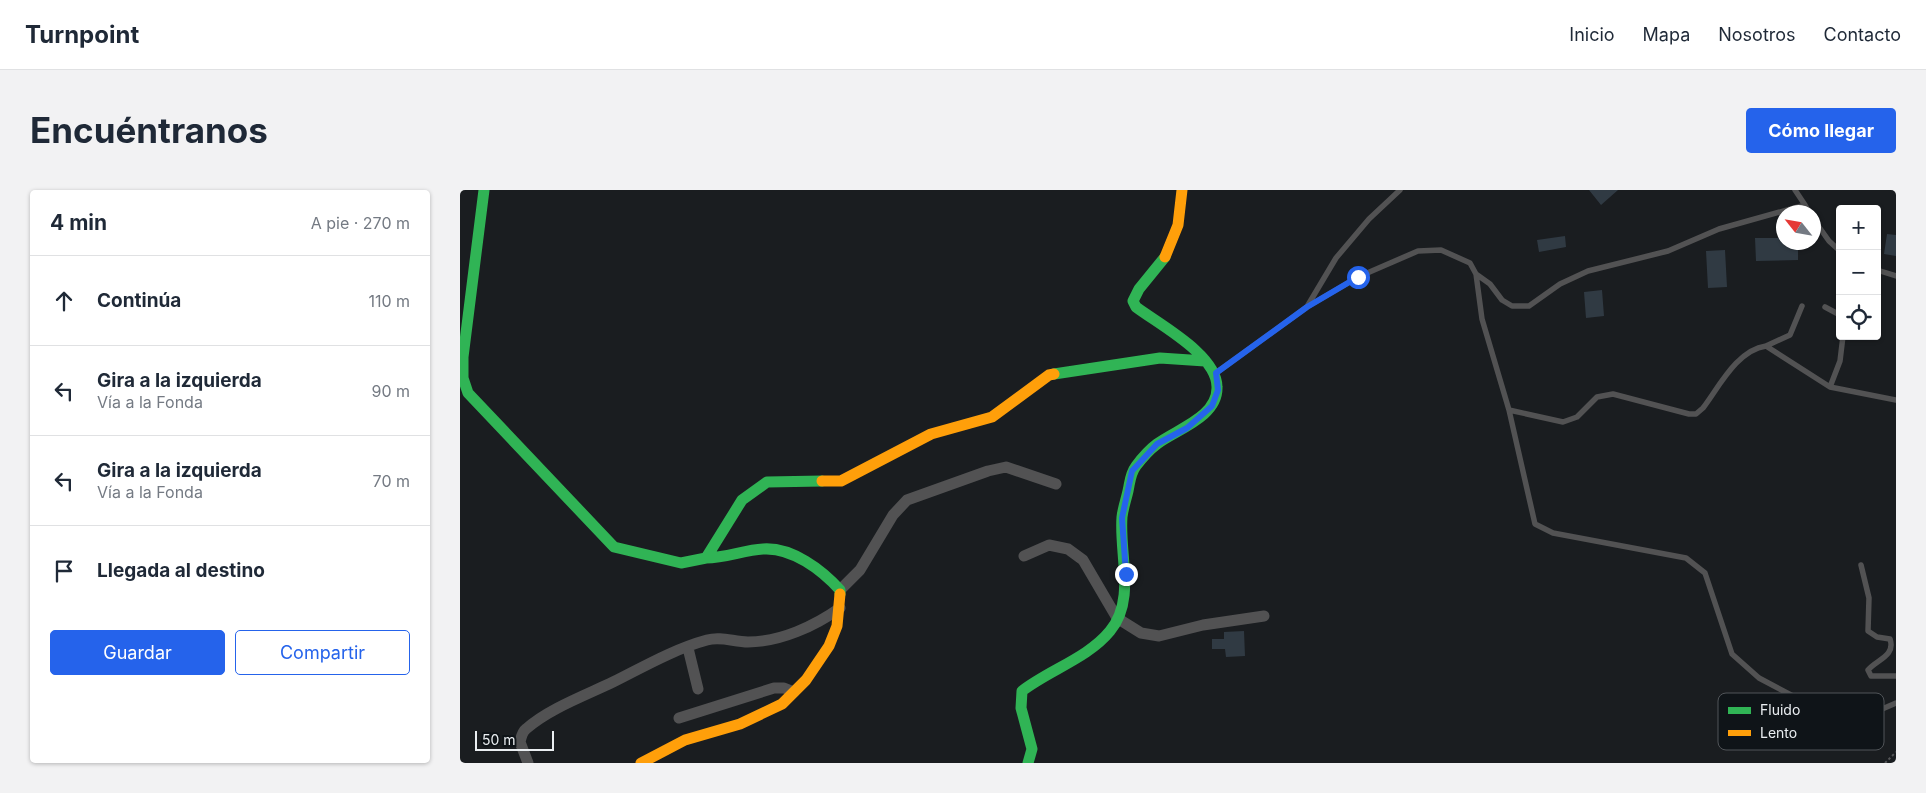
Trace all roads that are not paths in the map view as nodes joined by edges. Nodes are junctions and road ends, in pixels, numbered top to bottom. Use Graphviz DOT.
graph roads {
  1 [pos="484,190"];
  2 [pos="1182,190"];
  3 [pos="1400,190"];
  4 [pos="1795,190"];
  5 [pos="1804,205"];
  6 [pos="1776,214"];
  7 [pos="1821,230"];
  8 [pos="1839,250"];
  9 [pos="1881,271"];
  10 [pos="1476,274"];
  11 [pos="1896,276"];
  12 [pos="1802,306"];
  13 [pos="1307,307"];
  14 [pos="1825,307"];
  15 [pos="1836,313"];
  16 [pos="1843,340"];
  17 [pos="1766,346"];
  18 [pos="1205,361"];
  19 [pos="1216,373"];
  20 [pos="1830,387"];
  21 [pos="464,394"];
  22 [pos="1896,400"];
  23 [pos="1509,410"];
  24 [pos="1056,484"];
  25 [pos="1024,556"];
  26 [pos="706,558"];
  27 [pos="1861,565"];
  28 [pos="840,590"];
  29 [pos="840,608"];
  30 [pos="1264,616"];
  31 [pos="1117,618"];
  32 [pos="688,648"];
  33 [pos="1896,676"];
  34 [pos="698,689"];
  35 [pos="794,692"];
  36 [pos="1787,693"];
  37 [pos="1896,703"];
  38 [pos="1884,708"];
  39 [pos="679,718"];
  40 [pos="528,763"];
  41 [pos="642,763"];
  42 [pos="1028,763"];
  1 -- 21 [label="street"];
  2 -- 18 [label="street"];
  3 -- 13 [label="lane"];
  4 -- 5 [label="lane"];
  6 -- 10 [label="lane"];
  7 -- 8 [label="lane"];
  9 -- 11 [label="lane"];
  10 -- 13 [label="lane"];
  10 -- 23 [label="lane"];
  12 -- 17 [label="lane"];
  13 -- 19 [label="lane"];
  14 -- 15 [label="lane"];
  16 -- 20 [label="lane"];
  17 -- 20 [label="lane"];
  17 -- 23 [label="lane"];
  18 -- 19 [label="street"];
  18 -- 26 [label="street"];
  19 -- 31 [label="street"];
  20 -- 22 [label="lane"];
  21 -- 26 [label="street"];
  23 -- 36 [label="lane"];
  24 -- 28 [label="street"];
  25 -- 31 [label="street"];
  26 -- 28 [label="street"];
  27 -- 33 [label="lane"];
  28 -- 29 [label="street"];
  29 -- 32 [label="street"];
  29 -- 35 [label="street"];
  30 -- 31 [label="street"];
  31 -- 42 [label="street"];
  32 -- 34 [label="street"];
  32 -- 40 [label="street"];
  35 -- 39 [label="street"];
  35 -- 41 [label="street"];
  37 -- 38 [label="lane"];
}
